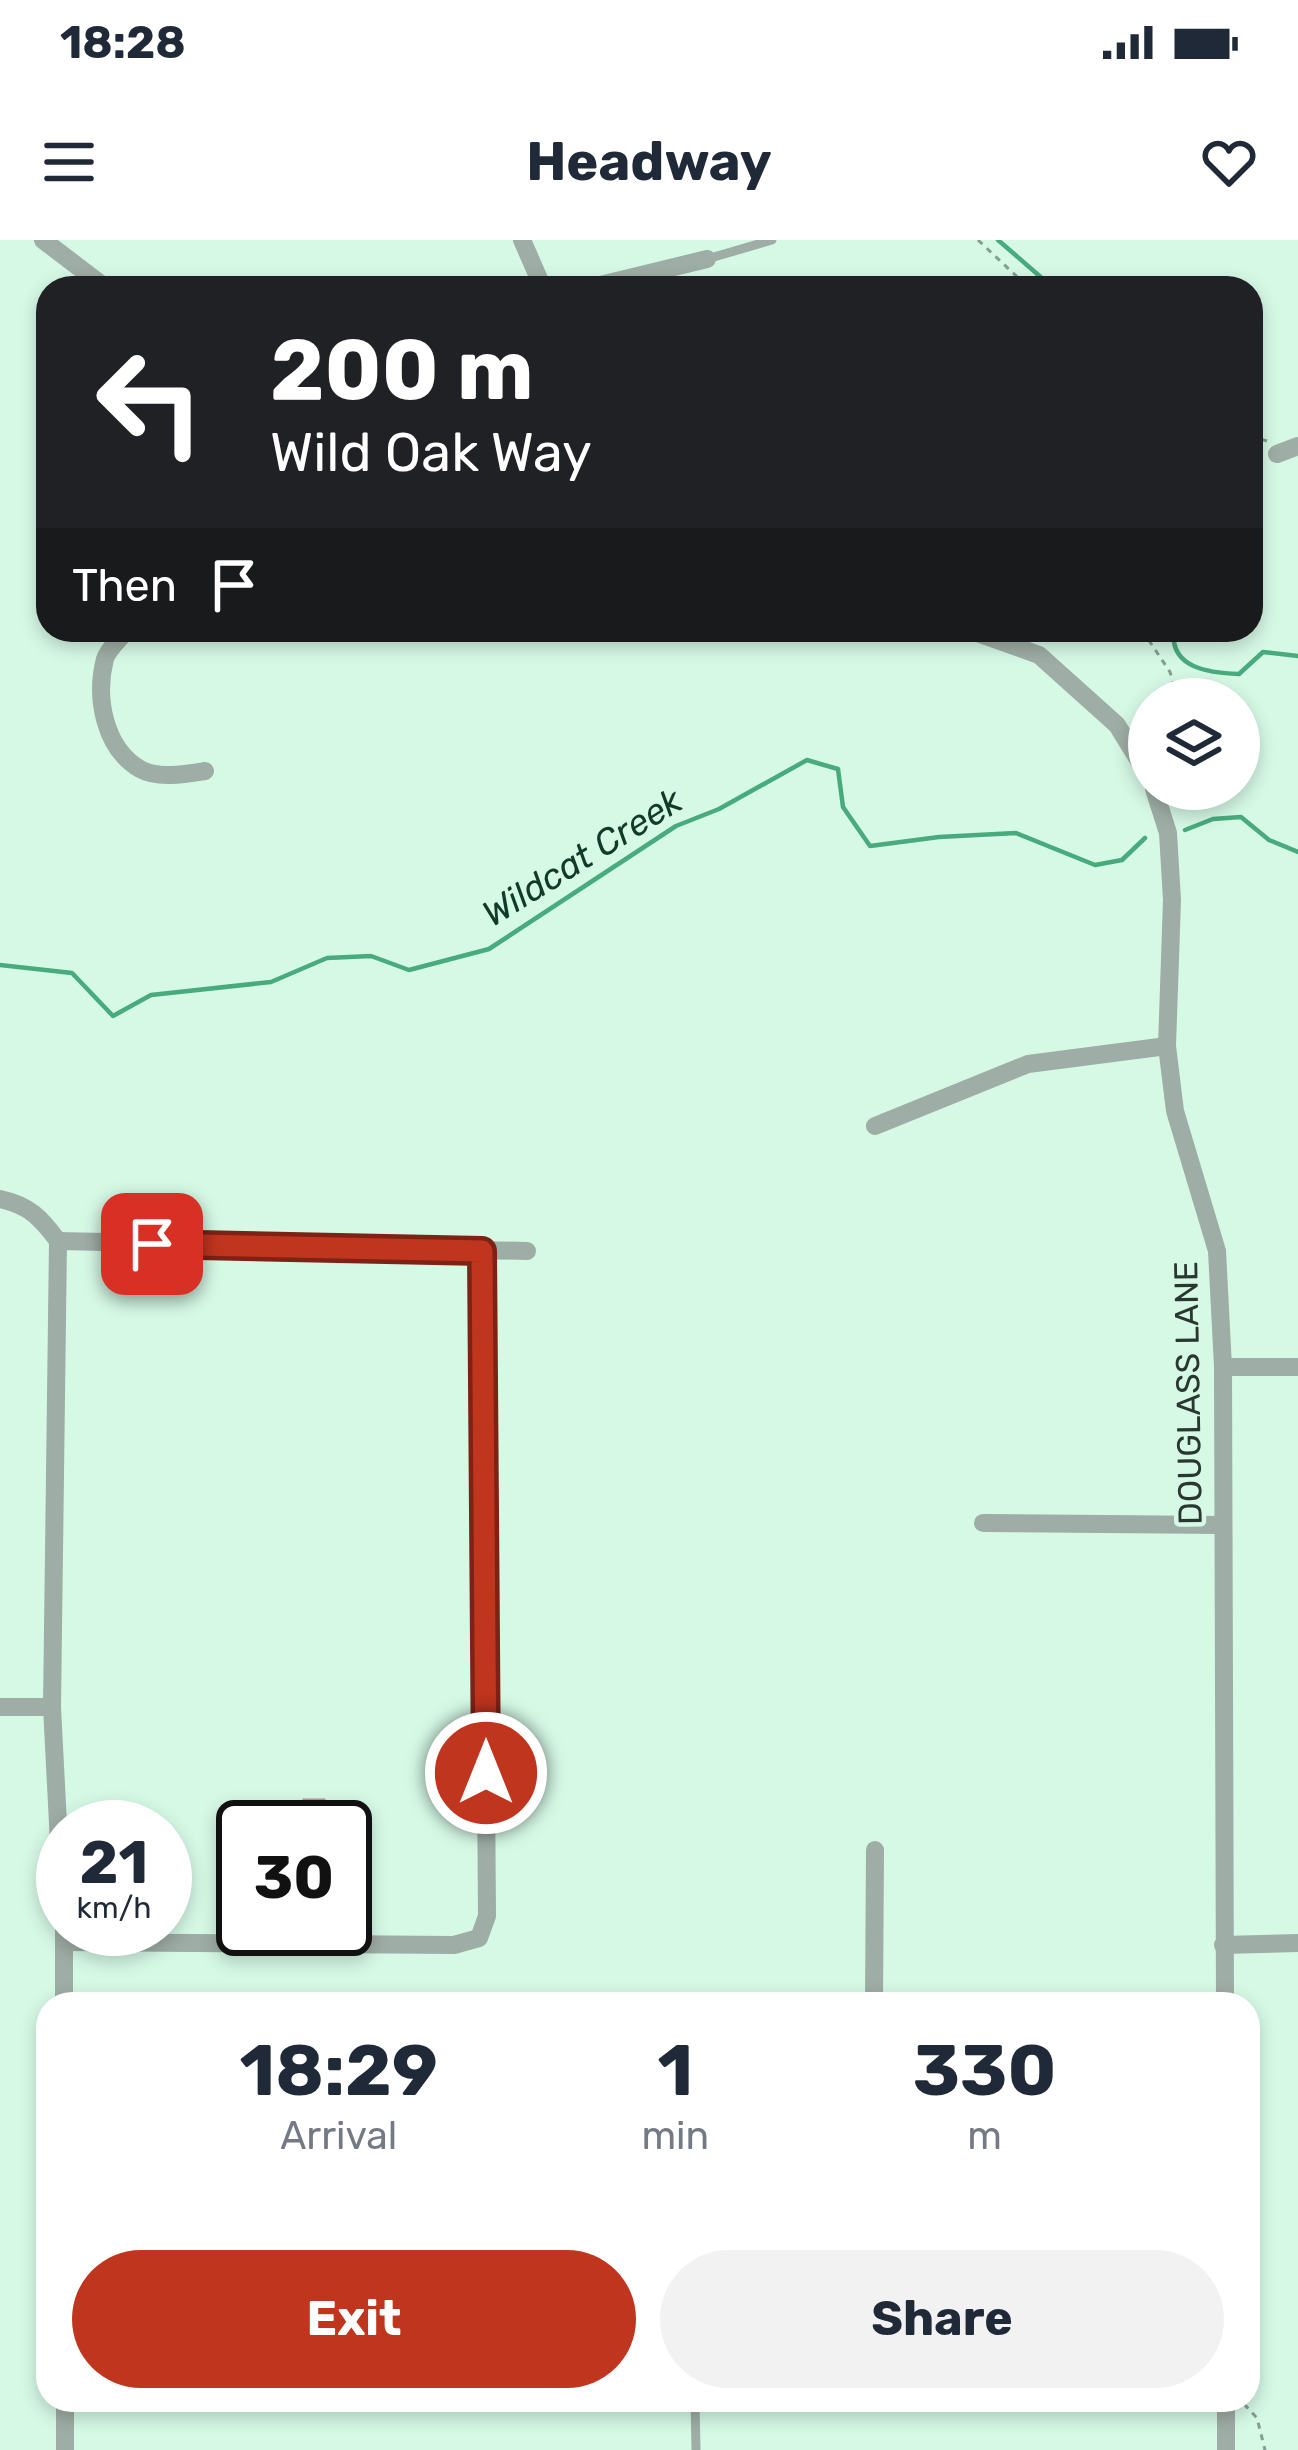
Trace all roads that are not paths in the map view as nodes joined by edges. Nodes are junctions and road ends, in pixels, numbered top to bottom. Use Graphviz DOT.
graph roads {
  1 [pos="43,240"];
  2 [pos="522,240"];
  3 [pos="772,240"];
  4 [pos="707,260"];
  5 [pos="90,276"];
  6 [pos="538,276"];
  7 [pos="639,276"];
  8 [pos="1298,446"];
  9 [pos="1276,454"];
  10 [pos="117,642"];
  11 [pos="1003,642"];
  12 [pos="1128,743"];
  13 [pos="205,771"];
  14 [pos="1161,810"];
  15 [pos="1168,1046"];
  16 [pos="875,1126"];
  17 [pos="0,1199"];
  18 [pos="58,1241"];
  19 [pos="482,1251"];
  20 [pos="527,1251"];
  21 [pos="1298,1366"];
  22 [pos="1223,1367"];
  23 [pos="983,1523"];
  24 [pos="1222,1526"];
  25 [pos="0,1707"];
  26 [pos="52,1707"];
  27 [pos="57,1800"];
  28 [pos="875,1850"];
  29 [pos="192,1935"];
  30 [pos="1298,1942"];
  31 [pos="1223,1945"];
  32 [pos="64,1956"];
  33 [pos="64,1992"];
  34 [pos="874,1992"];
  35 [pos="1225,1992"];
  36 [pos="64,2412"];
  37 [pos="695,2412"];
  38 [pos="1226,2412"];
  39 [pos="64,2450"];
  40 [pos="695,2450"];
  41 [pos="1226,2450"];
  1 -- 5 [label="street"];
  2 -- 6 [label="street"];
  3 -- 4 [label="lane"];
  4 -- 7 [label="street"];
  8 -- 9 [label="street"];
  10 -- 13 [label="street"];
  11 -- 12 [label="street"];
  14 -- 15 [label="street, DOUGLASS LANE"];
  15 -- 16 [label="street"];
  15 -- 22 [label="street, DOUGLASS LANE"];
  17 -- 18 [label="street"];
  18 -- 19 [label="street"];
  18 -- 26 [label="street"];
  19 -- 20 [label="street"];
  19 -- 29 [label="street"];
  21 -- 22 [label="street"];
  22 -- 24 [label="street, DOUGLASS LANE"];
  23 -- 24 [label="street"];
  24 -- 31 [label="street, DOUGLASS LANE"];
  25 -- 26 [label="street"];
  26 -- 27 [label="street"];
  28 -- 34 [label="street"];
  30 -- 31 [label="street"];
  31 -- 35 [label="street, DOUGLASS LANE"];
  32 -- 33 [label="street"];
  36 -- 39 [label="street"];
  37 -- 40 [label="lane"];
  38 -- 41 [label="street"];
}
